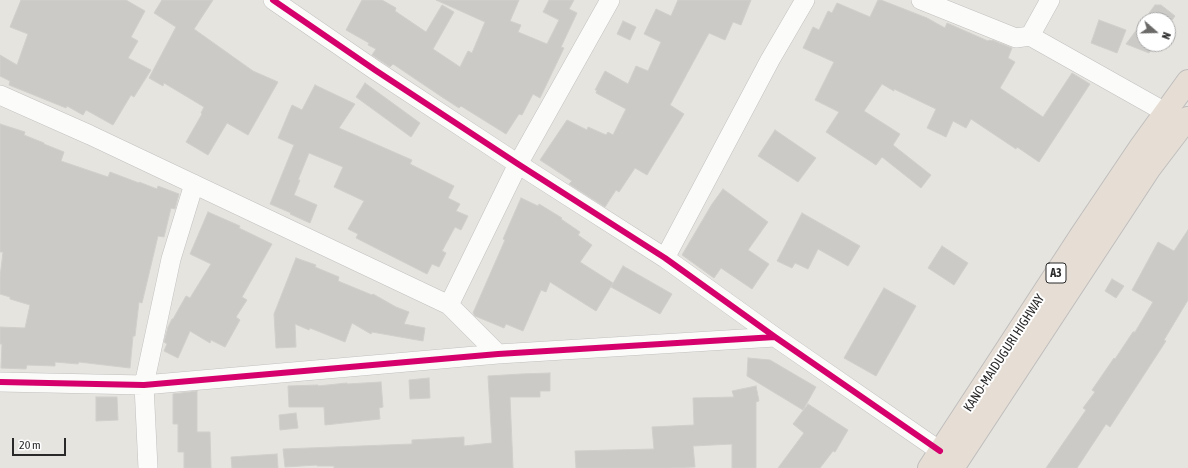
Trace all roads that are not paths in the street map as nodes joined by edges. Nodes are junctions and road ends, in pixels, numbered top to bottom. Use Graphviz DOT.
graph roads {
  1 [pos="610,0"];
  2 [pos="805,0"];
  3 [pos="920,0"];
  4 [pos="1050,0"];
  5 [pos="280,2"];
  6 [pos="1030,36"];
  7 [pos="1188,81"];
  8 [pos="0,95"];
  9 [pos="1165,112"];
  10 [pos="1188,118"];
  11 [pos="518,164"];
  12 [pos="194,184"];
  13 [pos="665,258"];
  14 [pos="449,305"];
  15 [pos="775,337"];
  16 [pos="498,354"];
  17 [pos="0,382"];
  18 [pos="144,385"];
  19 [pos="941,462"];
  20 [pos="148,468"];
  1 -- 11 [label="street"];
  2 -- 13 [label="street"];
  3 -- 6 [label="street"];
  4 -- 6 [label="street"];
  5 -- 11 [label="street"];
  6 -- 9 [label="street"];
  7 -- 9 [label="highway, KANO-MAIDUGURI HIGHWAY / A3"];
  8 -- 12 [label="street"];
  9 -- 19 [label="highway, KANO-MAIDUGURI HIGHWAY / A3"];
  10 -- 19 [label="highway, KANO-MAIDUGURI HIGHWAY / A3"];
  11 -- 13 [label="street"];
  11 -- 14 [label="street"];
  12 -- 14 [label="street"];
  12 -- 18 [label="street"];
  13 -- 15 [label="street"];
  14 -- 16 [label="street"];
  15 -- 16 [label="street"];
  15 -- 19 [label="street"];
  16 -- 18 [label="street"];
  17 -- 18 [label="street"];
  18 -- 20 [label="street"];
}
